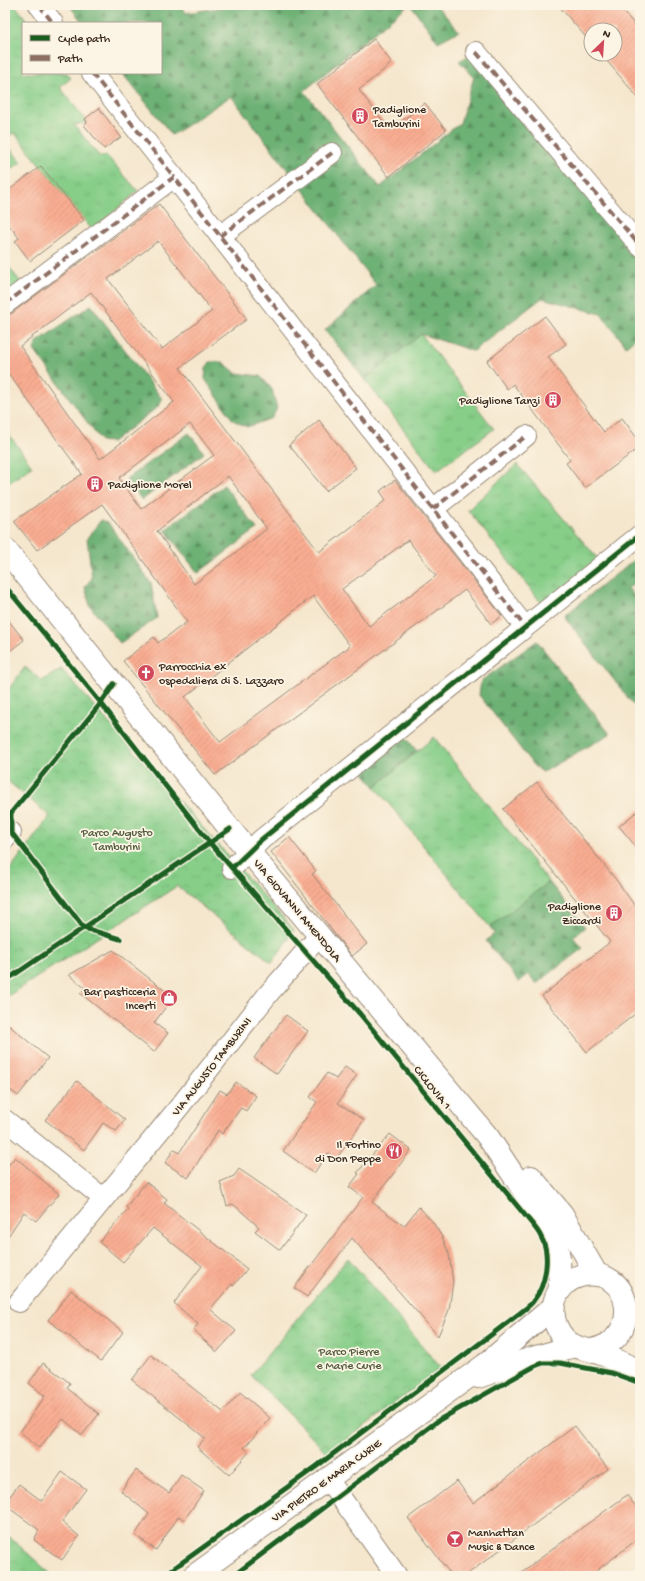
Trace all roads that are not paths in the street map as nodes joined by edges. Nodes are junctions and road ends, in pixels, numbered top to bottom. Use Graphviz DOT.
graph roads {
  1 [pos="39,5"];
  2 [pos="52,22"];
  3 [pos="476,52"];
  4 [pos="93,74"];
  5 [pos="332,153"];
  6 [pos="174,177"];
  7 [pos="220,236"];
  8 [pos="640,246"];
  9 [pos="5,304"];
  10 [pos="526,436"];
  11 [pos="434,509"];
  12 [pos="640,535"];
  13 [pos="5,549"];
  14 [pos="526,627"];
  15 [pos="249,851"];
  16 [pos="232,868"];
  17 [pos="320,935"];
  18 [pos="5,1120"];
  19 [pos="488,1137"];
  20 [pos="103,1198"];
  21 [pos="597,1275"];
  22 [pos="556,1298"];
  23 [pos="19,1302"];
  24 [pos="634,1321"];
  25 [pos="583,1348"];
  26 [pos="640,1371"];
  27 [pos="458,1384"];
  28 [pos="327,1478"];
  29 [pos="194,1576"];
  30 [pos="397,1576"];
  1 -- 2 [label="street"];
  3 -- 8 [label="street"];
  4 -- 6 [label="street"];
  5 -- 7 [label="street"];
  6 -- 7 [label="street"];
  6 -- 9 [label="street"];
  7 -- 11 [label="street"];
  10 -- 11 [label="street"];
  11 -- 14 [label="street"];
  12 -- 14 [label="street"];
  13 -- 15 [label="main road, VIA GIOVANNI AMENDOLA"];
  14 -- 15 [label="street"];
  15 -- 16 [label="street"];
  15 -- 17 [label="main road, VIA GIOVANNI AMENDOLA"];
  17 -- 19 [label="main road, VIA GIOVANNI AMENDOLA"];
  17 -- 20 [label="street, VIA AUGUSTO TAMBURINI"];
  18 -- 20 [label="street"];
  19 -- 21 [label="main road, VIA GIOVANNI AMENDOLA"];
  19 -- 22 [label="main road, VIA GIOVANNI AMENDOLA"];
  20 -- 23 [label="street, VIA AUGUSTO TAMBURINI"];
  21 -- 22 [label="main road"];
  21 -- 24 [label="main road"];
  22 -- 25 [label="main road, VIA GIOVANNI AMENDOLA"];
  22 -- 27 [label="main road, VIA PIETRO E MARIA CURIE"];
  24 -- 25 [label="main road"];
  25 -- 26 [label="main road, VIA GIOVANNI AMENDOLA"];
  25 -- 27 [label="main road, VIA PIETRO E MARIA CURIE"];
  27 -- 28 [label="main road, VIA PIETRO E MARIA CURIE"];
  28 -- 29 [label="main road, VIA PIETRO E MARIA CURIE"];
  28 -- 30 [label="street"];
}
